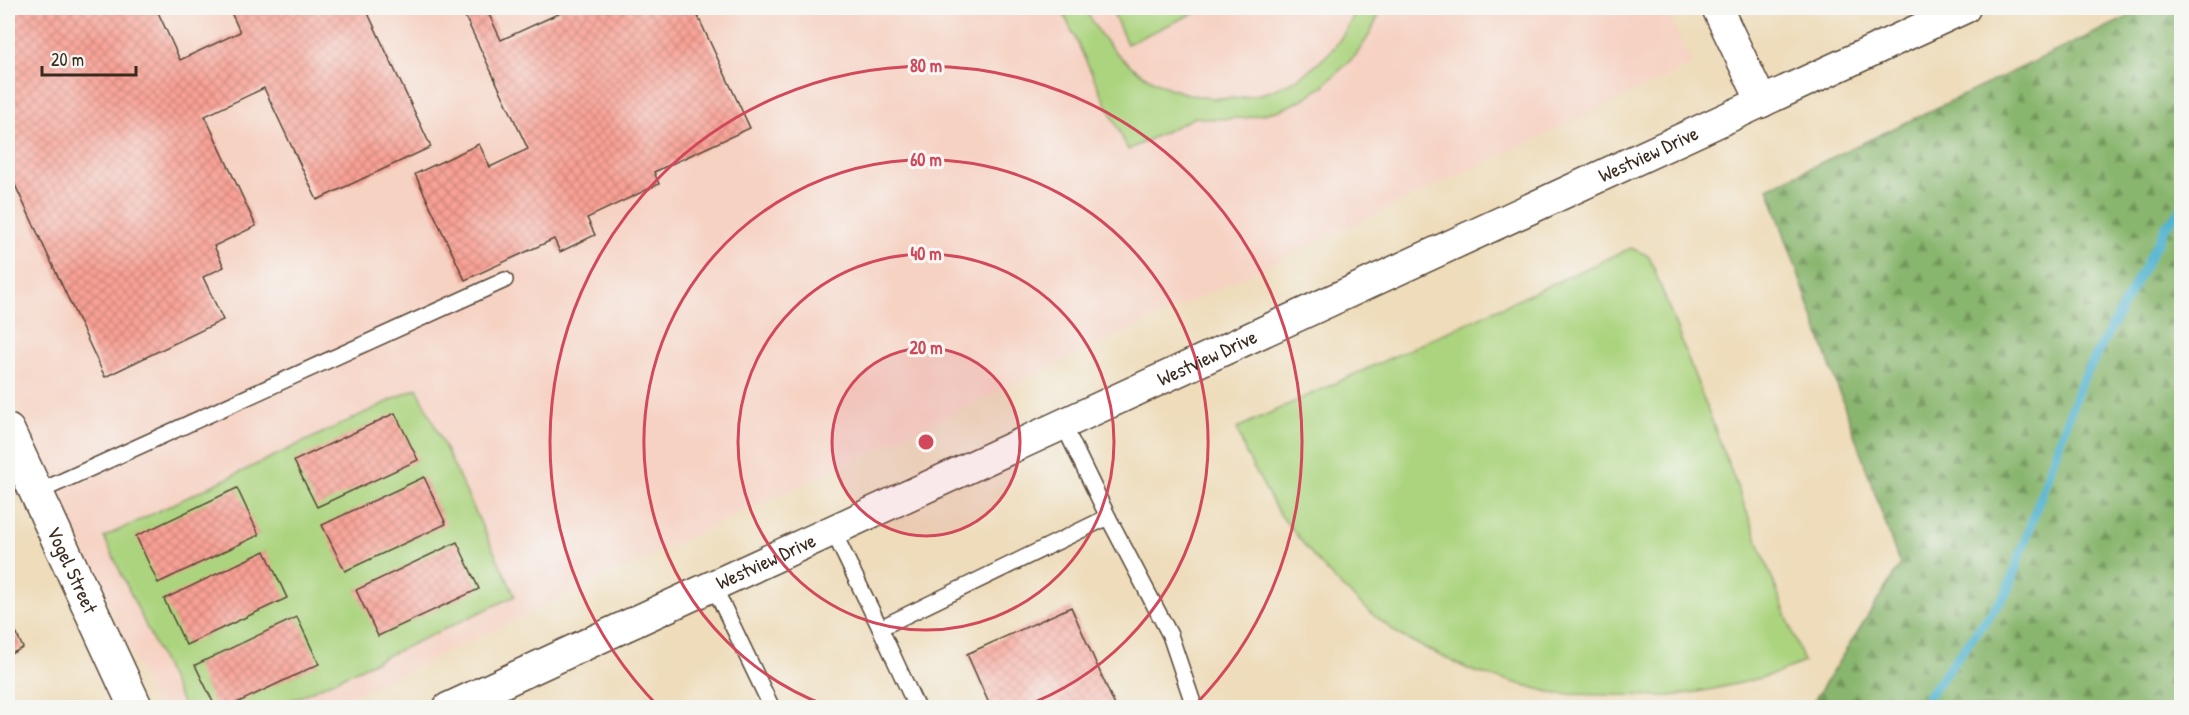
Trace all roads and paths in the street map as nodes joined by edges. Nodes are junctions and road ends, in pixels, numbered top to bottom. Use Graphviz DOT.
graph roads {
  1 [pos="1717,8"];
  2 [pos="1965,8"];
  3 [pos="1762,102"];
  4 [pos="505,280"];
  5 [pos="1063,424"];
  6 [pos="8,431"];
  7 [pos="36,493"];
  8 [pos="1108,517"];
  9 [pos="833,531"];
  10 [pos="713,585"];
  11 [pos="880,628"];
  12 [pos="136,708"];
  13 [pos="448,708"];
  14 [pos="772,708"];
  15 [pos="917,708"];
  16 [pos="1193,708"];
  1 -- 3 [label="street"];
  2 -- 3 [label="street, Westview Drive"];
  3 -- 5 [label="street, Westview Drive"];
  4 -- 7 [label="lane"];
  5 -- 8 [label="lane"];
  5 -- 9 [label="street, Westview Drive"];
  6 -- 7 [label="street, Vogel Street"];
  7 -- 12 [label="street, Vogel Street"];
  8 -- 11 [label="lane"];
  8 -- 16 [label="lane"];
  9 -- 10 [label="street, Westview Drive"];
  9 -- 11 [label="lane"];
  10 -- 13 [label="street, Westview Drive"];
  10 -- 14 [label="lane"];
  11 -- 15 [label="lane"];
}
